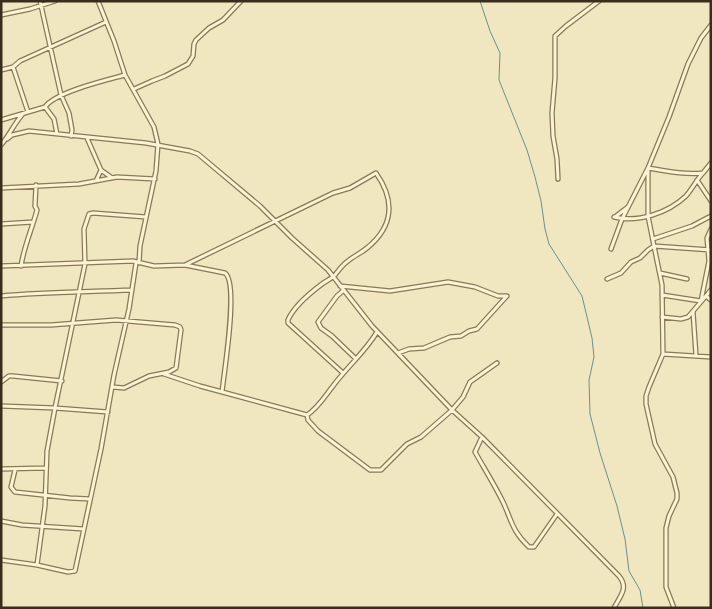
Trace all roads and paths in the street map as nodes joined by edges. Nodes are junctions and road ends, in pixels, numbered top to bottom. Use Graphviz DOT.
graph roads {
  1 [pos="55,1"];
  2 [pos="98,1"];
  3 [pos="241,1"];
  4 [pos="599,1"];
  5 [pos="40,4"];
  6 [pos="1,15"];
  7 [pos="106,22"];
  8 [pos="711,25"];
  9 [pos="49,49"];
  10 [pos="13,66"];
  11 [pos="1,70"];
  12 [pos="125,75"];
  13 [pos="134,89"];
  14 [pos="60,95"];
  15 [pos="45,106"];
  16 [pos="28,112"];
  17 [pos="23,114"];
  18 [pos="1,120"];
  19 [pos="72,130"];
  20 [pos="57,134"];
  21 [pos="71,136"];
  22 [pos="77,136"];
  23 [pos="86,137"];
  24 [pos="7,139"];
  25 [pos="158,144"];
  26 [pos="1,145"];
  27 [pos="711,163"];
  28 [pos="648,168"];
  29 [pos="100,170"];
  30 [pos="703,174"];
  31 [pos="112,178"];
  32 [pos="154,179"];
  33 [pos="558,179"];
  34 [pos="96,180"];
  35 [pos="697,180"];
  36 [pos="36,185"];
  37 [pos="1,188"];
  38 [pos="711,201"];
  39 [pos="628,207"];
  40 [pos="648,216"];
  41 [pos="711,216"];
  42 [pos="146,217"];
  43 [pos="622,219"];
  44 [pos="275,221"];
  45 [pos="33,222"];
  46 [pos="1,224"];
  47 [pos="711,229"];
  48 [pos="653,239"];
  49 [pos="654,246"];
  50 [pos="611,249"];
  51 [pos="710,250"];
  52 [pos="138,256"];
  53 [pos="136,262"];
  54 [pos="85,264"];
  55 [pos="185,265"];
  56 [pos="1,266"];
  57 [pos="21,266"];
  58 [pos="660,273"];
  59 [pos="334,276"];
  60 [pos="606,279"];
  61 [pos="688,279"];
  62 [pos="340,286"];
  63 [pos="350,286"];
  64 [pos="132,290"];
  65 [pos="344,290"];
  66 [pos="711,290"];
  67 [pos="78,293"];
  68 [pos="348,295"];
  69 [pos="662,295"];
  70 [pos="1,296"];
  71 [pos="706,296"];
  72 [pos="711,300"];
  73 [pos="700,301"];
  74 [pos="693,312"];
  75 [pos="662,317"];
  76 [pos="127,320"];
  77 [pos="73,322"];
  78 [pos="1,326"];
  79 [pos="377,332"];
  80 [pos="398,353"];
  81 [pos="663,354"];
  82 [pos="696,355"];
  83 [pos="711,357"];
  84 [pos="356,359"];
  85 [pos="497,363"];
  86 [pos="343,373"];
  87 [pos="164,374"];
  88 [pos="62,380"];
  89 [pos="1,382"];
  90 [pos="113,387"];
  91 [pos="222,392"];
  92 [pos="1,406"];
  93 [pos="55,408"];
  94 [pos="452,410"];
  95 [pos="108,412"];
  96 [pos="307,415"];
  97 [pos="482,437"];
  98 [pos="46,468"];
  99 [pos="1,469"];
  100 [pos="15,470"];
  101 [pos="45,495"];
  102 [pos="90,499"];
  103 [pos="557,514"];
  104 [pos="1,521"];
  105 [pos="42,525"];
  106 [pos="84,529"];
  107 [pos="1,560"];
  108 [pos="37,565"];
  109 [pos="614,608"];
  110 [pos="674,608"];
  1 -- 5 [label="street"];
  2 -- 7 [label="street"];
  3 -- 13 [label="street"];
  4 -- 33 [label="street"];
  5 -- 6 [label="street"];
  5 -- 9 [label="street"];
  7 -- 9 [label="street"];
  7 -- 12 [label="street"];
  8 -- 28 [label="street"];
  9 -- 10 [label="street"];
  9 -- 14 [label="street"];
  10 -- 11 [label="street"];
  10 -- 16 [label="street"];
  12 -- 13 [label="street"];
  12 -- 14 [label="street"];
  13 -- 25 [label="street"];
  14 -- 15 [label="street"];
  14 -- 19 [label="street"];
  15 -- 16 [label="street"];
  15 -- 20 [label="street"];
  16 -- 17 [label="street"];
  17 -- 18 [label="street"];
  17 -- 24 [label="street"];
  19 -- 21 [label="street"];
  19 -- 22 [label="street"];
  20 -- 21 [label="street"];
  20 -- 24 [label="street"];
  21 -- 22 [label="street"];
  22 -- 23 [label="street"];
  23 -- 25 [label="street"];
  23 -- 29 [label="street"];
  24 -- 26 [label="street"];
  25 -- 32 [label="street"];
  25 -- 44 [label="street"];
  27 -- 30 [label="street"];
  28 -- 30 [label="street"];
  28 -- 39 [label="street"];
  28 -- 40 [label="street"];
  29 -- 31 [label="street"];
  29 -- 34 [label="street"];
  30 -- 35 [label="street"];
  31 -- 32 [label="street"];
  31 -- 34 [label="street"];
  32 -- 42 [label="street"];
  34 -- 36 [label="street"];
  35 -- 38 [label="street"];
  35 -- 40 [label="street"];
  36 -- 37 [label="street"];
  36 -- 45 [label="street"];
  39 -- 43 [label="street"];
  39 -- 43 [label="street"];
  40 -- 43 [label="street"];
  40 -- 48 [label="street"];
  41 -- 48 [label="street"];
  42 -- 52 [label="street"];
  42 -- 54 [label="street"];
  43 -- 50 [label="street"];
  44 -- 55 [label="street"];
  44 -- 59 [label="street"];
  44 -- 59 [label="street"];
  45 -- 46 [label="street"];
  45 -- 57 [label="street"];
  47 -- 51 [label="street"];
  48 -- 49 [label="street"];
  49 -- 51 [label="street"];
  49 -- 58 [label="street"];
  49 -- 60 [label="street"];
  51 -- 73 [label="street"];
  52 -- 53 [label="street"];
  52 -- 53 [label="street"];
  53 -- 54 [label="street"];
  53 -- 55 [label="street"];
  53 -- 64 [label="street"];
  54 -- 57 [label="street"];
  54 -- 67 [label="street"];
  55 -- 91 [label="street"];
  56 -- 57 [label="street"];
  58 -- 61 [label="street"];
  58 -- 69 [label="street"];
  59 -- 62 [label="street"];
  59 -- 86 [label="street"];
  62 -- 63 [label="street"];
  62 -- 65 [label="street"];
  63 -- 68 [label="street"];
  63 -- 80 [label="street"];
  64 -- 67 [label="street"];
  64 -- 76 [label="street"];
  65 -- 68 [label="street"];
  65 -- 84 [label="street"];
  66 -- 71 [label="street"];
  67 -- 70 [label="street"];
  67 -- 77 [label="street"];
  68 -- 79 [label="street"];
  69 -- 73 [label="street"];
  69 -- 75 [label="street"];
  71 -- 72 [label="street"];
  71 -- 73 [label="street"];
  73 -- 74 [label="street"];
  74 -- 75 [label="street"];
  74 -- 82 [label="street"];
  75 -- 81 [label="street"];
  76 -- 77 [label="street"];
  76 -- 87 [label="street"];
  76 -- 90 [label="street"];
  77 -- 78 [label="street"];
  77 -- 88 [label="street"];
  79 -- 80 [label="street"];
  79 -- 84 [label="street"];
  80 -- 94 [label="street"];
  81 -- 82 [label="street"];
  81 -- 110 [label="street"];
  82 -- 83 [label="street"];
  84 -- 86 [label="street"];
  85 -- 94 [label="street"];
  86 -- 96 [label="street"];
  87 -- 90 [label="street"];
  87 -- 91 [label="street"];
  88 -- 89 [label="street"];
  88 -- 93 [label="street"];
  90 -- 95 [label="street"];
  91 -- 96 [label="street"];
  92 -- 93 [label="street"];
  93 -- 95 [label="street"];
  93 -- 98 [label="street"];
  94 -- 96 [label="street"];
  94 -- 97 [label="street"];
  95 -- 102 [label="street"];
  97 -- 103 [label="street"];
  97 -- 103 [label="street"];
  98 -- 100 [label="street"];
  98 -- 101 [label="street"];
  99 -- 100 [label="street"];
  100 -- 101 [label="street"];
  101 -- 102 [label="street"];
  101 -- 105 [label="street"];
  102 -- 106 [label="street"];
  103 -- 109 [label="street"];
  104 -- 105 [label="street"];
  105 -- 106 [label="street"];
  105 -- 108 [label="street"];
  106 -- 108 [label="street"];
  107 -- 108 [label="street"];
}
